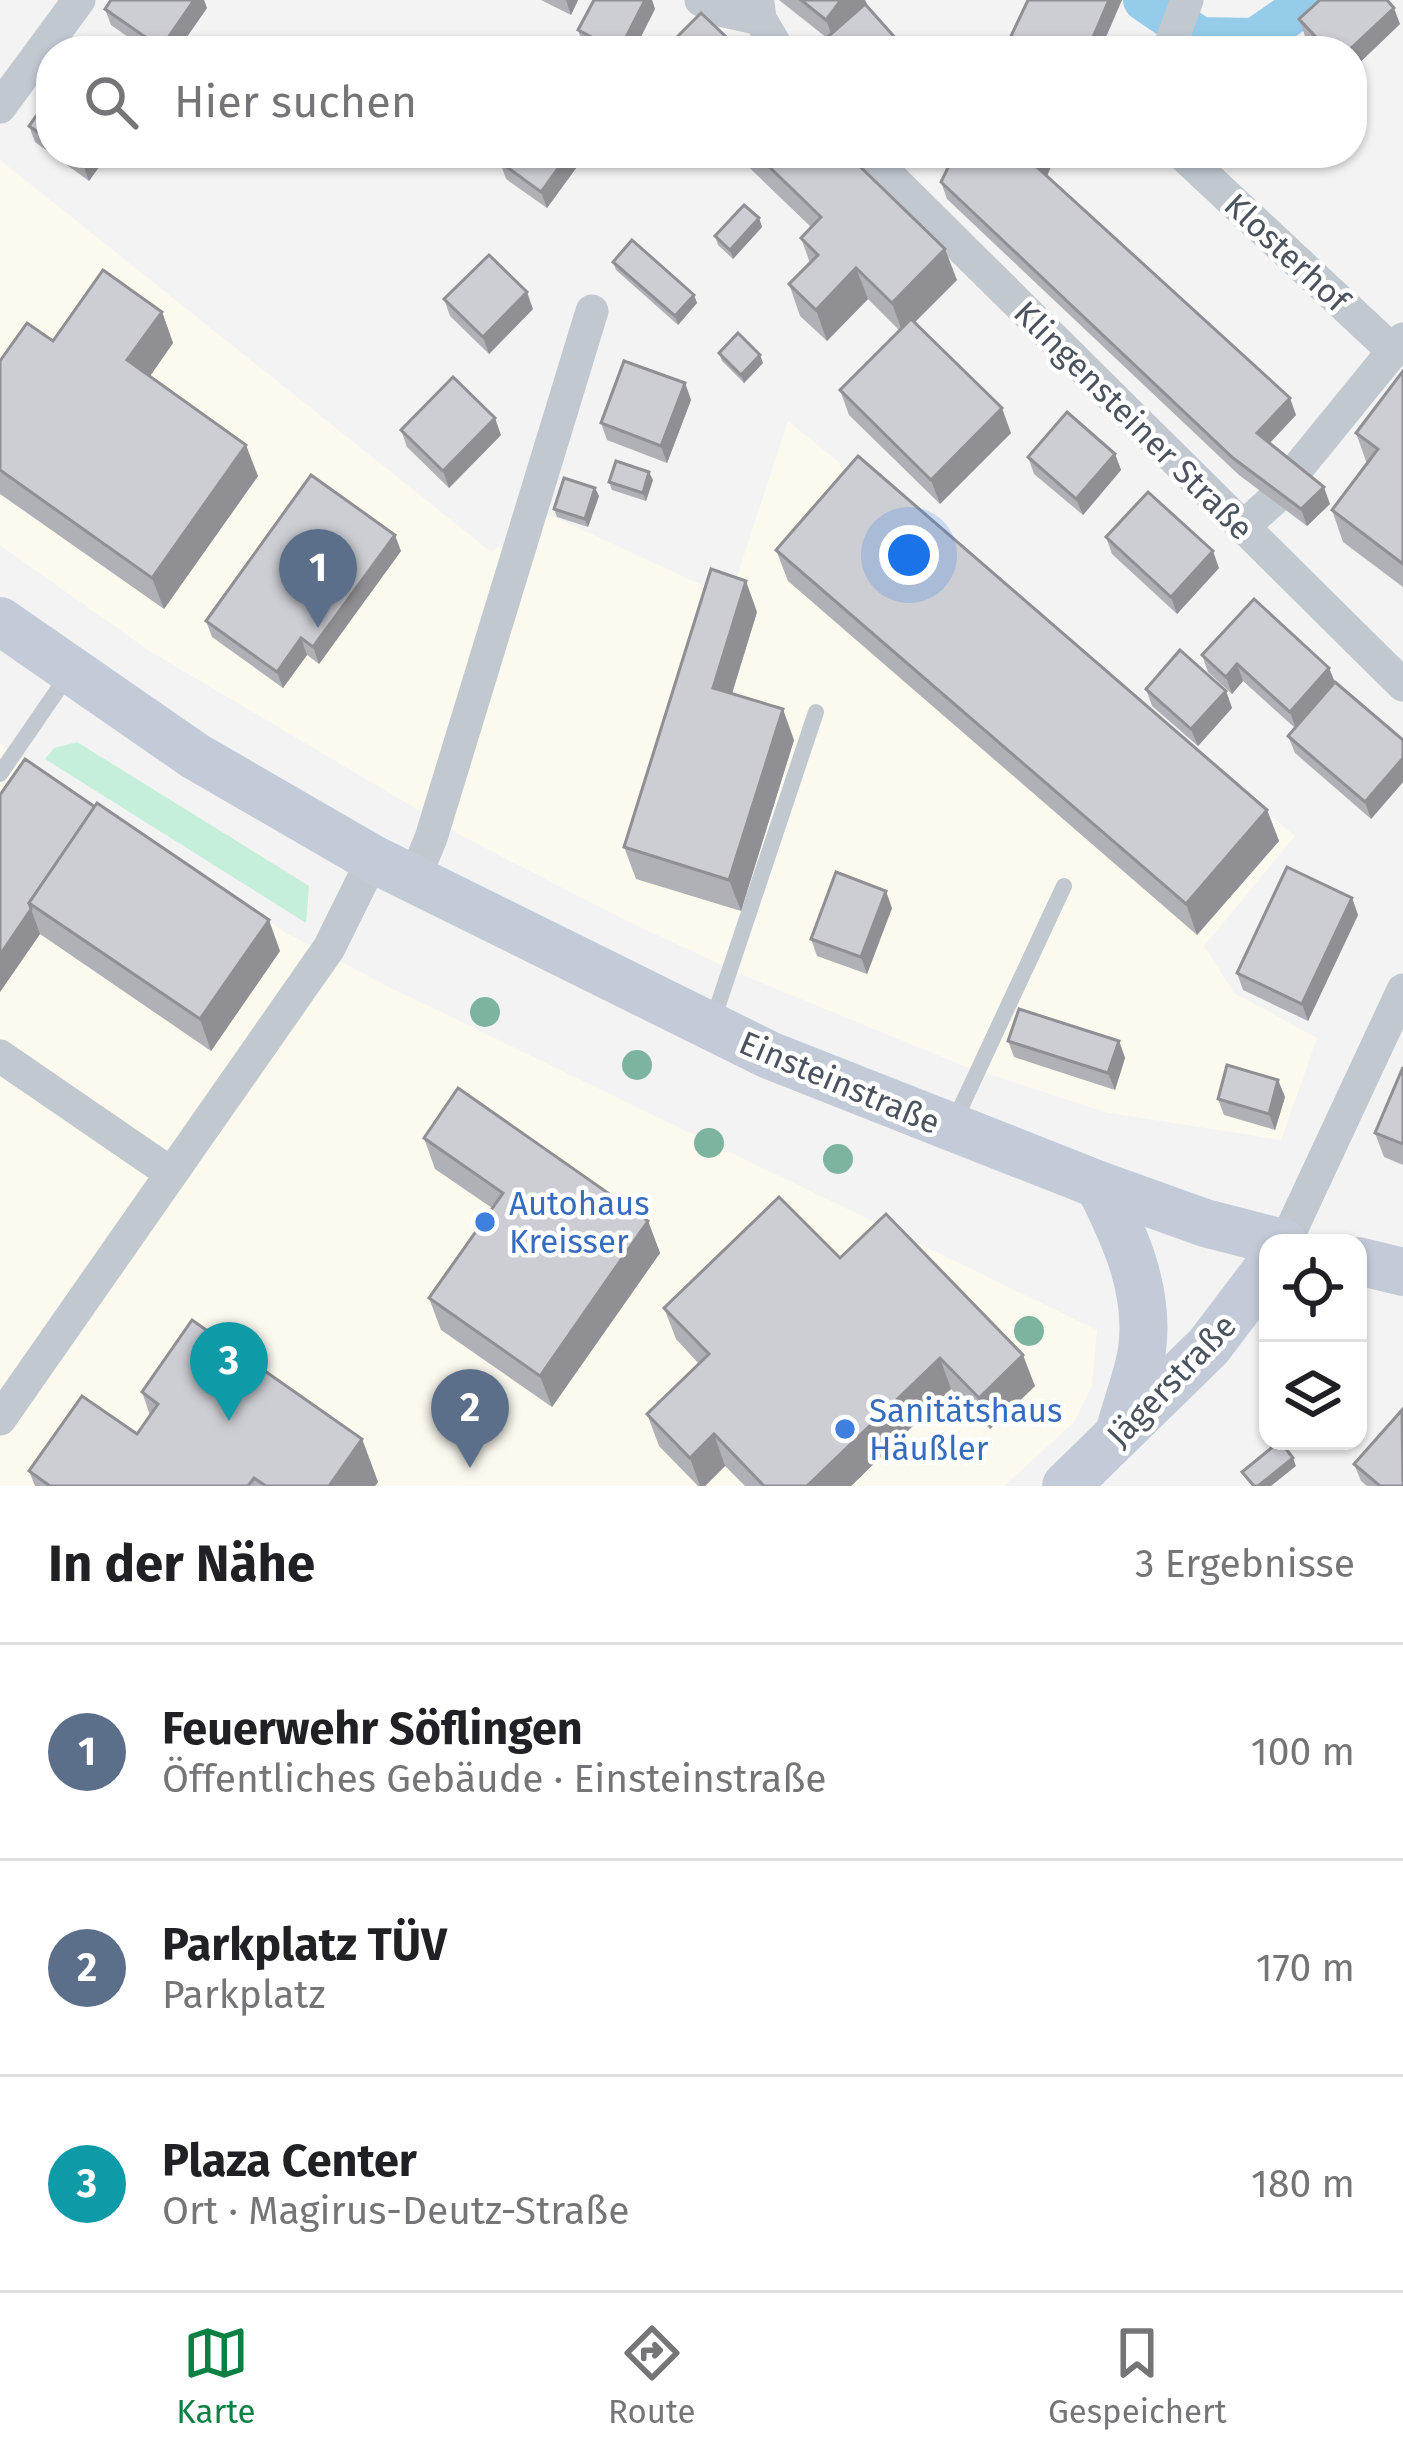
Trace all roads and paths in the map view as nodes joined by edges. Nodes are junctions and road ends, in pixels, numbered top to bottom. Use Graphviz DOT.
graph roads {
  1 [pos="79,0"];
  2 [pos="700,0"];
  3 [pos="1187,0"];
  4 [pos="759,10"];
  5 [pos="52,36"];
  6 [pos="1174,36"];
  7 [pos="36,58"];
  8 [pos="0,106"];
  9 [pos="881,168"];
  10 [pos="1197,168"];
  11 [pos="592,311"];
  12 [pos="1399,345"];
  13 [pos="1244,527"];
  14 [pos="0,621"];
  15 [pos="70,671"];
  16 [pos="1403,685"];
  17 [pos="816,712"];
  18 [pos="0,774"];
  19 [pos="393,870"];
  20 [pos="1064,886"];
  21 [pos="1403,990"];
  22 [pos="711,1027"];
  23 [pos="0,1056"];
  24 [pos="951,1128"];
  25 [pos="169,1172"];
  26 [pos="1100,1185"];
  27 [pos="1288,1234"];
  28 [pos="1259,1237"];
  29 [pos="1367,1263"];
  30 [pos="1403,1272"];
  31 [pos="1259,1280"];
  32 [pos="0,1419"];
  33 [pos="1118,1436"];
  34 [pos="1066,1486"];
  1 -- 5 [label="street"];
  2 -- 4 [label="street"];
  3 -- 6 [label="street"];
  7 -- 8 [label="street"];
  9 -- 13 [label="street, Klingensteiner Straße"];
  10 -- 12 [label="street, Klosterhof"];
  11 -- 19 [label="street"];
  12 -- 13 [label="street, Klosterhof"];
  13 -- 16 [label="street, Klingensteiner Straße"];
  14 -- 15 [label="street, Einsteinstraße"];
  15 -- 18 [label="lane"];
  15 -- 19 [label="street, Einsteinstraße"];
  17 -- 22 [label="lane"];
  19 -- 22 [label="street, Einsteinstraße"];
  19 -- 25 [label="street"];
  20 -- 24 [label="lane"];
  21 -- 27 [label="street"];
  22 -- 24 [label="street, Einsteinstraße"];
  23 -- 25 [label="street"];
  24 -- 26 [label="street, Einsteinstraße"];
  25 -- 32 [label="street"];
  26 -- 28 [label="street, Einsteinstraße"];
  26 -- 33 [label="street"];
  29 -- 30 [label="street"];
  31 -- 33 [label="street, Jägerstraße"];
  33 -- 34 [label="street, Jägerstraße"];
}
